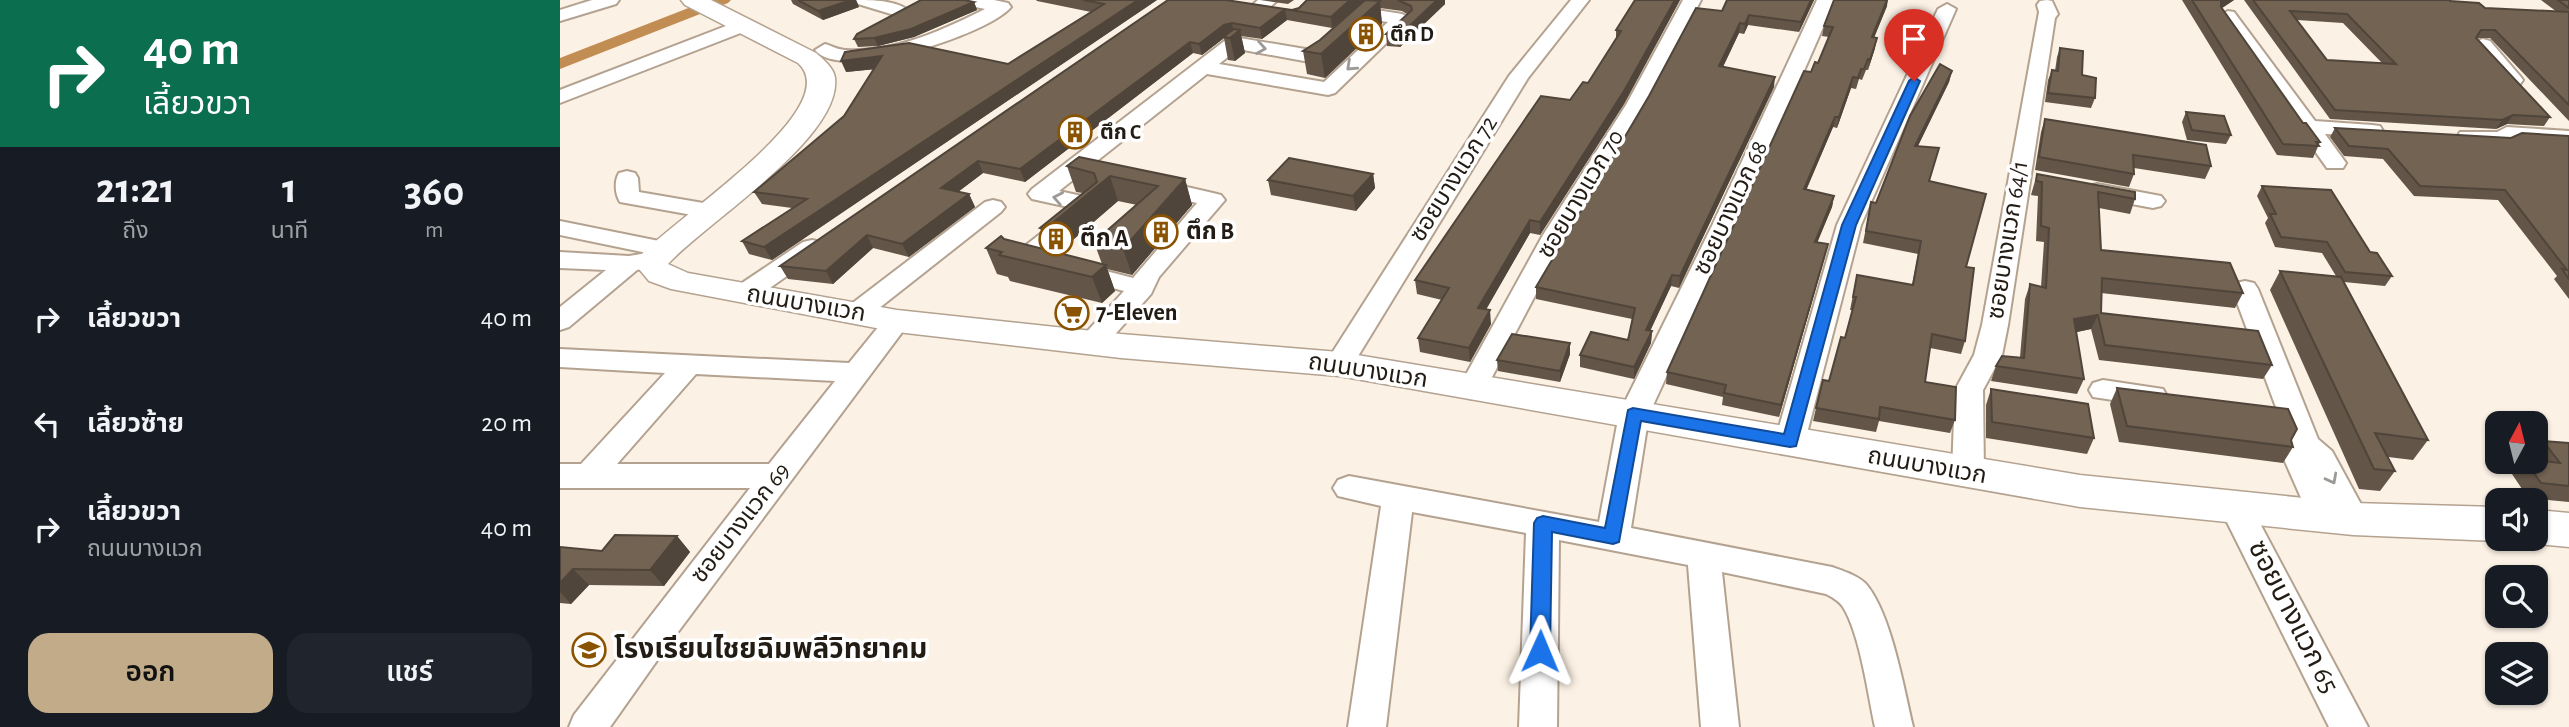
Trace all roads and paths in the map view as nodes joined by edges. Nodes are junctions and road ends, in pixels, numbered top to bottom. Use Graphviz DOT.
graph roads {
  1 [pos="610,0"];
  2 [pos="693,0"];
  3 [pos="864,0"];
  4 [pos="968,0"];
  5 [pos="1580,0"];
  6 [pos="1692,0"];
  7 [pos="1826,0"];
  8 [pos="2046,5"];
  9 [pos="1372,6"];
  10 [pos="1947,9"];
  11 [pos="560,16"];
  12 [pos="2228,16"];
  13 [pos="735,20"];
  14 [pos="875,24"];
  15 [pos="855,35"];
  16 [pos="2483,45"];
  17 [pos="816,54"];
  18 [pos="1202,67"];
  19 [pos="2523,90"];
  20 [pos="560,97"];
  21 [pos="2551,117"];
  22 [pos="2308,127"];
  23 [pos="2387,132"];
  24 [pos="2453,136"];
  25 [pos="2569,136"];
  26 [pos="2334,163"];
  27 [pos="1074,169"];
  28 [pos="1099,175"];
  29 [pos="2019,176"];
  30 [pos="627,178"];
  31 [pos="1124,180"];
  32 [pos="2046,181"];
  33 [pos="2072,186"];
  34 [pos="2152,201"];
  35 [pos="993,207"];
  36 [pos="709,211"];
  37 [pos="560,228"];
  38 [pos="831,235"];
  39 [pos="649,258"];
  40 [pos="560,260"];
  41 [pos="1132,286"];
  42 [pos="2245,289"];
  43 [pos="745,293"];
  44 [pos="855,314"];
  45 [pos="560,321"];
  46 [pos="897,321"];
  47 [pos="1082,342"];
  48 [pos="560,358"];
  49 [pos="1339,364"];
  50 [pos="688,365"];
  51 [pos="857,373"];
  52 [pos="1472,388"];
  53 [pos="2103,390"];
  54 [pos="2185,399"];
  55 [pos="1633,414"];
  56 [pos="1790,441"];
  57 [pos="1968,474"];
  58 [pos="574,476"];
  59 [pos="778,476"];
  60 [pos="1349,488"];
  61 [pos="1398,497"];
  62 [pos="2236,508"];
  63 [pos="2339,517"];
  64 [pos="1543,523"];
  65 [pos="2485,523"];
  66 [pos="2548,528"];
  67 [pos="2569,530"];
  68 [pos="1613,537"];
  69 [pos="1704,556"];
  70 [pos="588,727"];
  71 [pos="1367,727"];
  72 [pos="1538,727"];
  73 [pos="1720,727"];
  74 [pos="1894,727"];
  75 [pos="2349,727"];
  1 -- 11 [label="street"];
  2 -- 13 [label="main road"];
  3 -- 14 [label="street"];
  4 -- 17 [label="street"];
  5 -- 49 [label="street, ซอยบางแวก 72"];
  6 -- 52 [label="street, ซอยบางแวก 70"];
  7 -- 55 [label="street, ซอยบางแวก 68"];
  8 -- 29 [label="street, ซอยบางแวก 64/1"];
  18 -- 9 [label="street, one-way"];
  9 -- 18 [label="street, one-way"];
  10 -- 56 [label="street"];
  12 -- 22 [label="street"];
  13 -- 17 [label="main road"];
  13 -- 20 [label="street"];
  15 -- 17 [label="street"];
  16 -- 19 [label="street"];
  17 -- 36 [label="main road"];
  18 -- 27 [label="street"];
  21 -- 25 [label="street"];
  22 -- 23 [label="street"];
  22 -- 26 [label="street"];
  24 -- 25 [label="street"];
  27 -- 28 [label="street"];
  41 -- 27 [label="street, one-way"];
  29 -- 32 [label="street"];
  29 -- 57 [label="street, ซอยบางแวก 64/1"];
  30 -- 36 [label="street"];
  31 -- 41 [label="street"];
  33 -- 34 [label="street"];
  35 -- 44 [label="street"];
  36 -- 39 [label="main road"];
  37 -- 39 [label="street"];
  38 -- 43 [label="street"];
  39 -- 40 [label="street"];
  39 -- 43 [label="main road, ถนนบางแวก"];
  39 -- 45 [label="street"];
  41 -- 47 [label="street"];
  42 -- 63 [label="street"];
  43 -- 44 [label="main road, ถนนบางแวก"];
  44 -- 46 [label="main road, ถนนบางแวก"];
  46 -- 47 [label="main road, ถนนบางแวก"];
  46 -- 51 [label="street, ซอยบางแวก 69"];
  47 -- 49 [label="main road, ถนนบางแวก"];
  48 -- 50 [label="street"];
  49 -- 52 [label="main road, ถนนบางแวก"];
  50 -- 51 [label="street"];
  50 -- 58 [label="street"];
  51 -- 59 [label="street, ซอยบางแวก 69"];
  52 -- 55 [label="main road, ถนนบางแวก"];
  53 -- 54 [label="street"];
  55 -- 56 [label="main road, ถนนบางแวก"];
  55 -- 68 [label="street, ซอยบางแวก 68"];
  56 -- 57 [label="main road, ถนนบางแวก"];
  57 -- 62 [label="main road, ถนนบางแวก"];
  58 -- 59 [label="street"];
  59 -- 70 [label="street, ซอยบางแวก 69"];
  60 -- 61 [label="street"];
  61 -- 64 [label="street"];
  61 -- 71 [label="street"];
  62 -- 63 [label="main road, ถนนบางแวก"];
  62 -- 75 [label="street, ซอยบางแวก 65"];
  63 -- 65 [label="main road, ถนนบางแวก"];
  64 -- 68 [label="street"];
  64 -- 72 [label="street"];
  66 -- 67 [label="main road"];
  68 -- 69 [label="street"];
  69 -- 73 [label="street"];
  69 -- 74 [label="street"];
}
